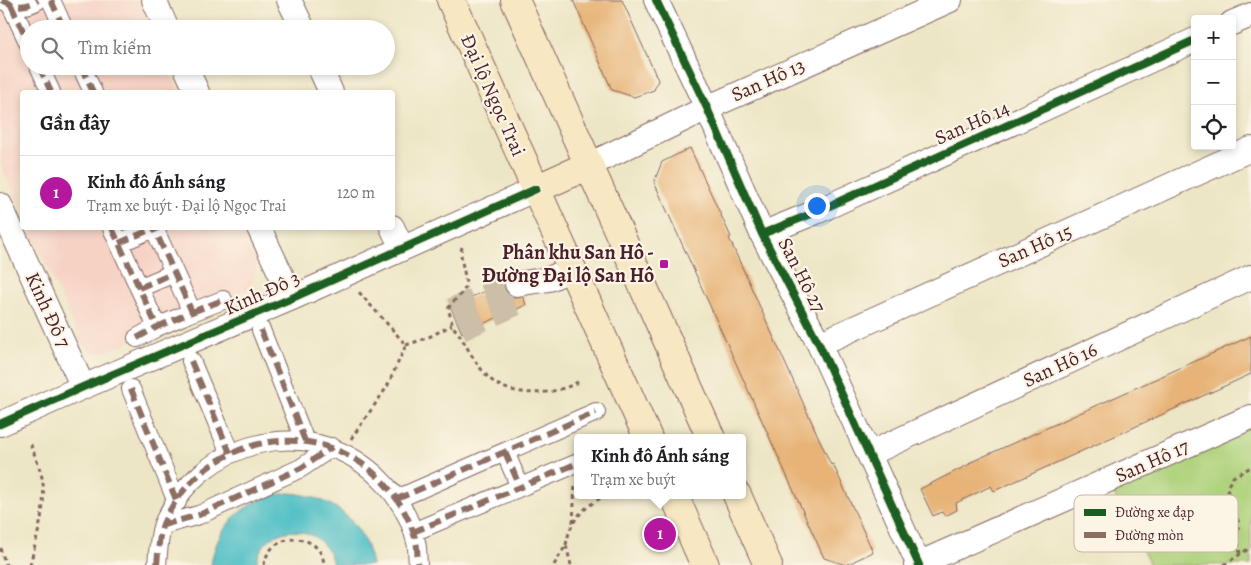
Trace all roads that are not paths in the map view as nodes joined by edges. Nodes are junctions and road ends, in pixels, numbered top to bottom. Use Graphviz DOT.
graph roads {
  1 [pos="38,0"];
  2 [pos="50,0"];
  3 [pos="154,0"];
  4 [pos="290,0"];
  5 [pos="451,0"];
  6 [pos="515,0"];
  7 [pos="656,0"];
  8 [pos="950,0"];
  9 [pos="6,2"];
  10 [pos="1251,15"];
  11 [pos="60,20"];
  12 [pos="163,20"];
  13 [pos="298,20"];
  14 [pos="1236,21"];
  15 [pos="20,28"];
  16 [pos="1191,42"];
  17 [pos="43,75"];
  18 [pos="84,75"];
  19 [pos="189,75"];
  20 [pos="324,75"];
  21 [pos="50,90"];
  22 [pos="90,90"];
  23 [pos="196,90"];
  24 [pos="330,90"];
  25 [pos="707,108"];
  26 [pos="1251,149"];
  27 [pos="588,165"];
  28 [pos="536,189"];
  29 [pos="0,205"];
  30 [pos="143,230"];
  31 [pos="155,230"];
  32 [pos="260,230"];
  33 [pos="762,234"];
  34 [pos="115,235"];
  35 [pos="397,238"];
  36 [pos="174,273"];
  37 [pos="561,274"];
  38 [pos="1251,277"];
  39 [pos="139,288"];
  40 [pos="520,292"];
  41 [pos="292,298"];
  42 [pos="223,300"];
  43 [pos="192,312"];
  44 [pos="157,327"];
  45 [pos="261,330"];
  46 [pos="137,338"];
  47 [pos="819,344"];
  48 [pos="191,361"];
  49 [pos="83,387"];
  50 [pos="131,389"];
  51 [pos="596,412"];
  52 [pos="1251,417"];
  53 [pos="0,424"];
  54 [pos="646,434"];
  55 [pos="709,434"];
  56 [pos="305,441"];
  57 [pos="337,450"];
  58 [pos="505,452"];
  59 [pos="230,453"];
  60 [pos="869,454"];
  61 [pos="574,465"];
  62 [pos="520,487"];
  63 [pos="1076,495"];
  64 [pos="1074,496"];
  65 [pos="397,499"];
  66 [pos="676,499"];
  67 [pos="739,499"];
  68 [pos="176,502"];
  69 [pos="163,525"];
  70 [pos="413,532"];
  71 [pos="157,565"];
  72 [pos="418,565"];
  73 [pos="705,565"];
  74 [pos="768,565"];
  75 [pos="918,565"];
  1 -- 9 [label="street"];
  2 -- 11 [label="street"];
  3 -- 12 [label="street"];
  4 -- 13 [label="street"];
  5 -- 28 [label="main road, Đại lộ Ngọc Trai"];
  6 -- 27 [label="main road"];
  7 -- 25 [label="street, San Hô 27"];
  8 -- 25 [label="street, San Hô 13"];
  9 -- 15 [label="street"];
  10 -- 14 [label="street"];
  16 -- 33 [label="street, San Hô 14"];
  17 -- 21 [label="street"];
  18 -- 22 [label="street"];
  19 -- 23 [label="street"];
  20 -- 24 [label="street"];
  25 -- 27 [label="street, San Hô 13"];
  25 -- 33 [label="street, San Hô 27"];
  26 -- 47 [label="street, San Hô 15"];
  27 -- 28 [label="main road"];
  27 -- 55 [label="main road"];
  28 -- 35 [label="street, Kinh Đô 3"];
  28 -- 37 [label="main road, Đại lộ Ngọc Trai"];
  29 -- 49 [label="street, Kinh Đô 7"];
  30 -- 34 [label="street"];
  31 -- 36 [label="street"];
  32 -- 41 [label="street"];
  33 -- 47 [label="street, San Hô 27"];
  34 -- 39 [label="street"];
  35 -- 41 [label="street, Kinh Đô 3"];
  36 -- 39 [label="street"];
  36 -- 43 [label="street"];
  37 -- 40 [label="street"];
  37 -- 54 [label="main road, Đại lộ Ngọc Trai"];
  38 -- 60 [label="street, San Hô 16"];
  39 -- 44 [label="street"];
  41 -- 49 [label="street, Kinh Đô 3"];
  42 -- 43 [label="street"];
  43 -- 44 [label="street"];
  44 -- 46 [label="street"];
  45 -- 56 [label="street"];
  47 -- 60 [label="street, San Hô 27"];
  48 -- 59 [label="street"];
  49 -- 53 [label="street, Kinh Đô 3"];
  50 -- 68 [label="street"];
  51 -- 58 [label="street"];
  52 -- 63 [label="street, San Hô 17"];
  56 -- 57 [label="street"];
  56 -- 59 [label="street"];
  57 -- 65 [label="street"];
  57 -- 69 [label="street"];
  58 -- 62 [label="street"];
  58 -- 65 [label="street"];
  59 -- 68 [label="street"];
  60 -- 75 [label="street, San Hô 27"];
  61 -- 62 [label="street"];
  62 -- 70 [label="street"];
  64 -- 75 [label="street, San Hô 17"];
  65 -- 70 [label="street"];
  66 -- 73 [label="main road"];
  67 -- 74 [label="main road"];
  68 -- 69 [label="street"];
  69 -- 71 [label="street"];
  70 -- 72 [label="street"];
}
